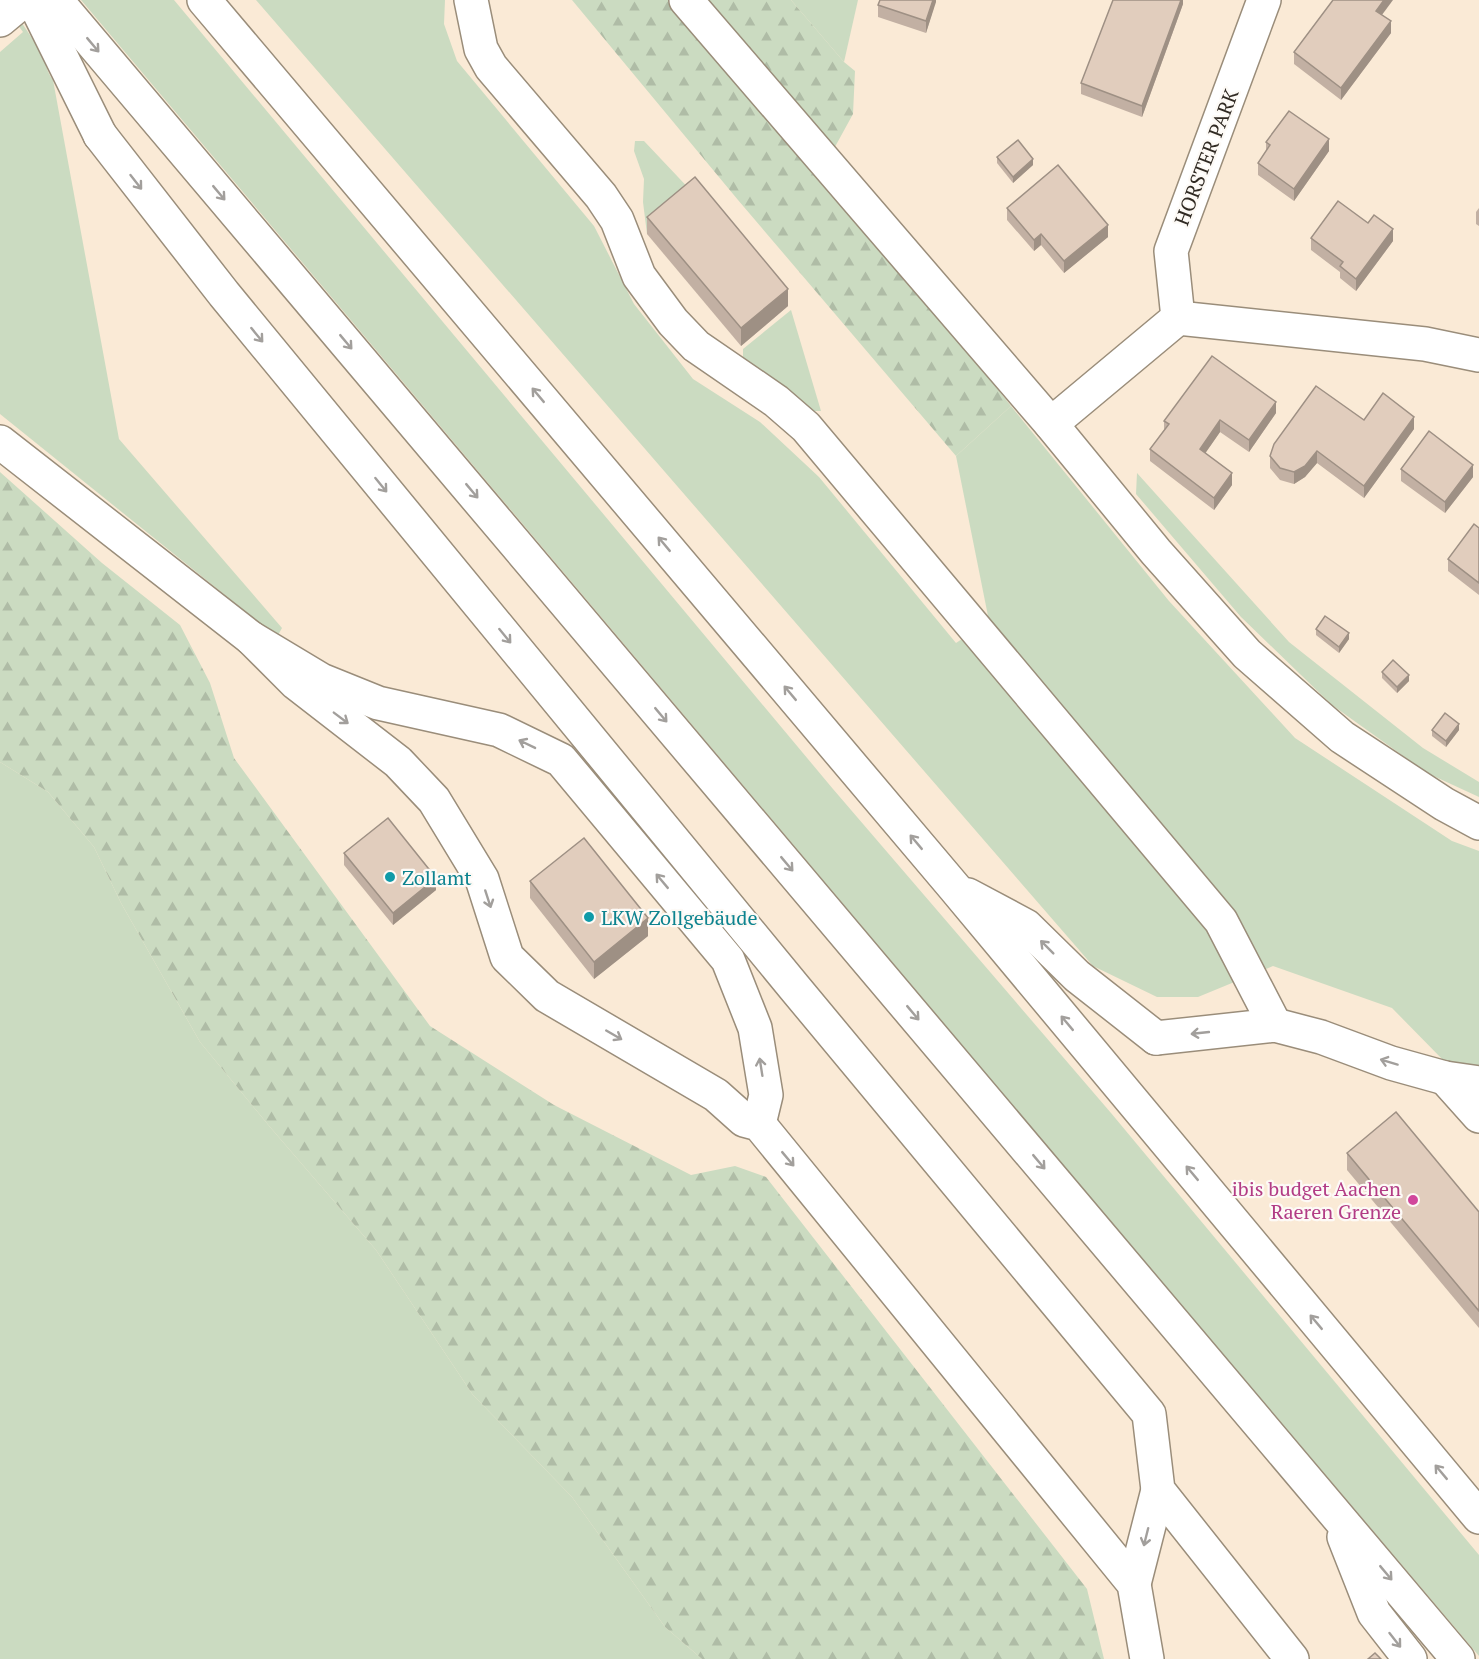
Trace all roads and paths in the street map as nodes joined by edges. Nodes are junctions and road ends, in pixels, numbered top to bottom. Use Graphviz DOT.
graph roads {
  1 [pos="24,0"];
  2 [pos="33,0"];
  3 [pos="56,0"];
  4 [pos="204,0"];
  5 [pos="471,0"];
  6 [pos="686,0"];
  7 [pos="1264,0"];
  8 [pos="0,20"];
  9 [pos="1178,318"];
  10 [pos="1479,356"];
  11 [pos="1052,424"];
  12 [pos="0,442"];
  13 [pos="251,638"];
  14 [pos="378,703"];
  15 [pos="398,762"];
  16 [pos="1479,823"];
  17 [pos="954,887"];
  18 [pos="1275,1025"];
  19 [pos="1445,1078"];
  20 [pos="1479,1083"];
  21 [pos="1479,1116"];
  22 [pos="759,1124"];
  23 [pos="1158,1490"];
  24 [pos="1335,1513"];
  25 [pos="1479,1517"];
  26 [pos="1134,1584"];
  27 [pos="1147,1659"];
  28 [pos="1292,1659"];
  29 [pos="1410,1659"];
  30 [pos="1458,1659"];
  1 -- 8 [label="main road"];
  2 -- 23 [label="main road, one-way"];
  3 -- 24 [label="main road, one-way"];
  17 -- 4 [label="main road, one-way"];
  5 -- 18 [label="main road"];
  6 -- 11 [label="main road"];
  7 -- 9 [label="main road, HORSTER PARK"];
  9 -- 10 [label="main road"];
  9 -- 11 [label="main road"];
  11 -- 16 [label="main road"];
  12 -- 13 [label="main road"];
  13 -- 14 [label="main road"];
  13 -- 15 [label="main road, one-way"];
  14 -- 15 [label="main road"];
  22 -- 14 [label="main road, one-way"];
  15 -- 22 [label="main road, one-way"];
  18 -- 17 [label="main road, one-way"];
  25 -- 17 [label="main road, one-way"];
  19 -- 18 [label="main road, one-way"];
  19 -- 20 [label="main road"];
  19 -- 21 [label="main road"];
  22 -- 26 [label="main road, one-way"];
  23 -- 26 [label="main road, one-way"];
  23 -- 28 [label="main road"];
  24 -- 29 [label="main road, one-way"];
  24 -- 30 [label="main road, one-way"];
  26 -- 27 [label="main road"];
}
